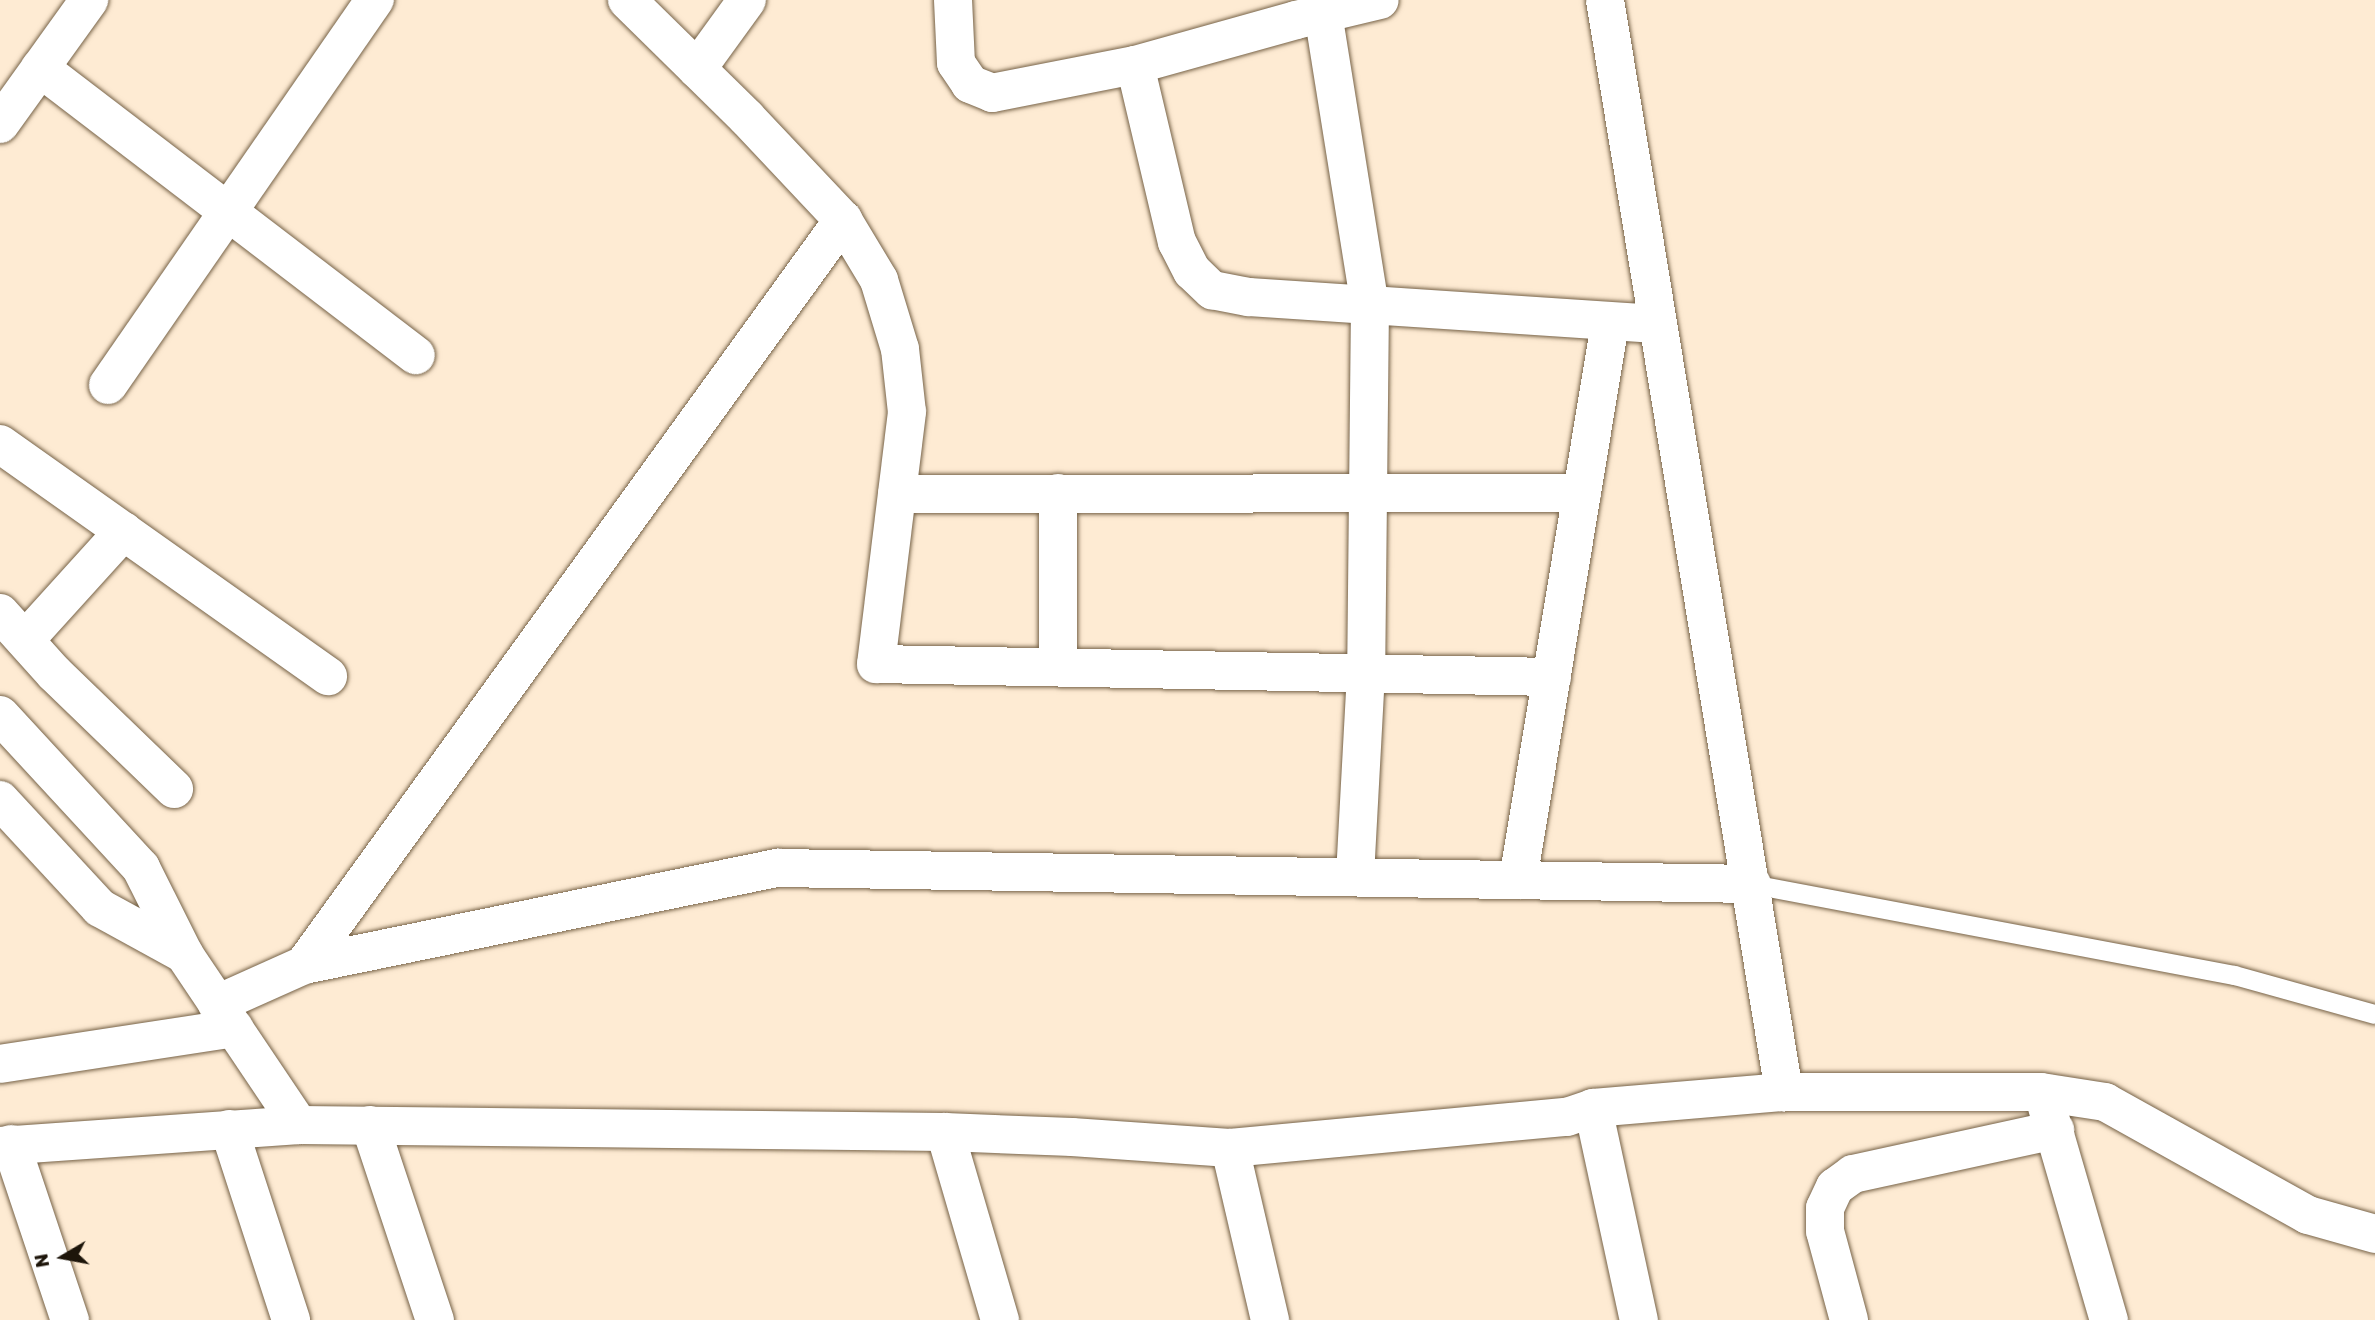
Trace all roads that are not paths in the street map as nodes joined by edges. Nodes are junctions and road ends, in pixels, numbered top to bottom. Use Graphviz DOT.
graph roads {
  1 [pos="89,0"];
  2 [pos="374,0"];
  3 [pos="627,0"];
  4 [pos="747,0"];
  5 [pos="953,0"];
  6 [pos="1380,0"];
  7 [pos="1605,0"];
  8 [pos="1323,13"];
  9 [pos="1135,65"];
  10 [pos="40,68"];
  11 [pos="698,69"];
  12 [pos="0,124"];
  13 [pos="227,210"];
  14 [pos="843,220"];
  15 [pos="1370,304"];
  16 [pos="1610,323"];
  17 [pos="1656,324"];
  18 [pos="416,355"];
  19 [pos="108,384"];
  20 [pos="0,444"];
  21 [pos="1058,493"];
  22 [pos="1366,493"];
  23 [pos="1582,493"];
  24 [pos="897,494"];
  25 [pos="124,531"];
  26 [pos="13,626"];
  27 [pos="1058,667"];
  28 [pos="1367,673"];
  29 [pos="328,676"];
  30 [pos="1552,677"];
  31 [pos="0,715"];
  32 [pos="174,789"];
  33 [pos="0,800"];
  34 [pos="1355,877"];
  35 [pos="1518,880"];
  36 [pos="1752,884"];
  37 [pos="184,954"];
  38 [pos="303,965"];
  39 [pos="2375,1014"];
  40 [pos="226,1016"];
  41 [pos="0,1063"];
  42 [pos="1784,1091"];
  43 [pos="2041,1092"];
  44 [pos="1593,1108"];
  45 [pos="299,1125"];
  46 [pos="370,1125"];
  47 [pos="229,1129"];
  48 [pos="2055,1130"];
  49 [pos="945,1132"];
  50 [pos="6,1145"];
  51 [pos="1230,1149"];
  52 [pos="2375,1234"];
  53 [pos="70,1320"];
  54 [pos="291,1320"];
  55 [pos="435,1320"];
  56 [pos="1000,1320"];
  57 [pos="1270,1320"];
  58 [pos="1639,1320"];
  59 [pos="1849,1320"];
  60 [pos="2109,1320"];
  1 -- 10 [label="street"];
  2 -- 13 [label="street"];
  3 -- 11 [label="street"];
  4 -- 11 [label="street"];
  5 -- 9 [label="street"];
  6 -- 8 [label="street"];
  7 -- 17 [label="street"];
  8 -- 9 [label="street"];
  8 -- 15 [label="street"];
  9 -- 15 [label="street"];
  10 -- 12 [label="street"];
  10 -- 13 [label="street"];
  11 -- 14 [label="street"];
  13 -- 18 [label="street"];
  13 -- 19 [label="street"];
  14 -- 24 [label="street"];
  14 -- 38 [label="street"];
  15 -- 16 [label="street"];
  15 -- 22 [label="street"];
  16 -- 17 [label="street"];
  16 -- 23 [label="street"];
  17 -- 36 [label="street"];
  20 -- 25 [label="street"];
  21 -- 22 [label="street"];
  21 -- 24 [label="street"];
  21 -- 27 [label="street"];
  22 -- 23 [label="street"];
  22 -- 28 [label="street"];
  23 -- 30 [label="street"];
  24 -- 27 [label="street"];
  25 -- 26 [label="street"];
  25 -- 29 [label="street"];
  26 -- 32 [label="street"];
  27 -- 28 [label="street"];
  28 -- 30 [label="street"];
  28 -- 34 [label="street"];
  30 -- 35 [label="street"];
  31 -- 37 [label="street"];
  33 -- 37 [label="street"];
  34 -- 35 [label="street"];
  34 -- 38 [label="street"];
  35 -- 36 [label="street"];
  36 -- 39 [label="lane"];
  36 -- 42 [label="street"];
  37 -- 40 [label="street"];
  38 -- 40 [label="street"];
  40 -- 41 [label="street"];
  40 -- 45 [label="street"];
  42 -- 43 [label="street"];
  42 -- 44 [label="street"];
  43 -- 48 [label="street"];
  43 -- 52 [label="street"];
  44 -- 51 [label="street"];
  44 -- 58 [label="street"];
  45 -- 46 [label="street"];
  45 -- 47 [label="street"];
  46 -- 49 [label="street"];
  46 -- 55 [label="street"];
  47 -- 50 [label="street"];
  47 -- 54 [label="street"];
  48 -- 59 [label="street"];
  48 -- 60 [label="street"];
  49 -- 51 [label="street"];
  49 -- 56 [label="street"];
  50 -- 53 [label="street"];
  51 -- 57 [label="street"];
}
